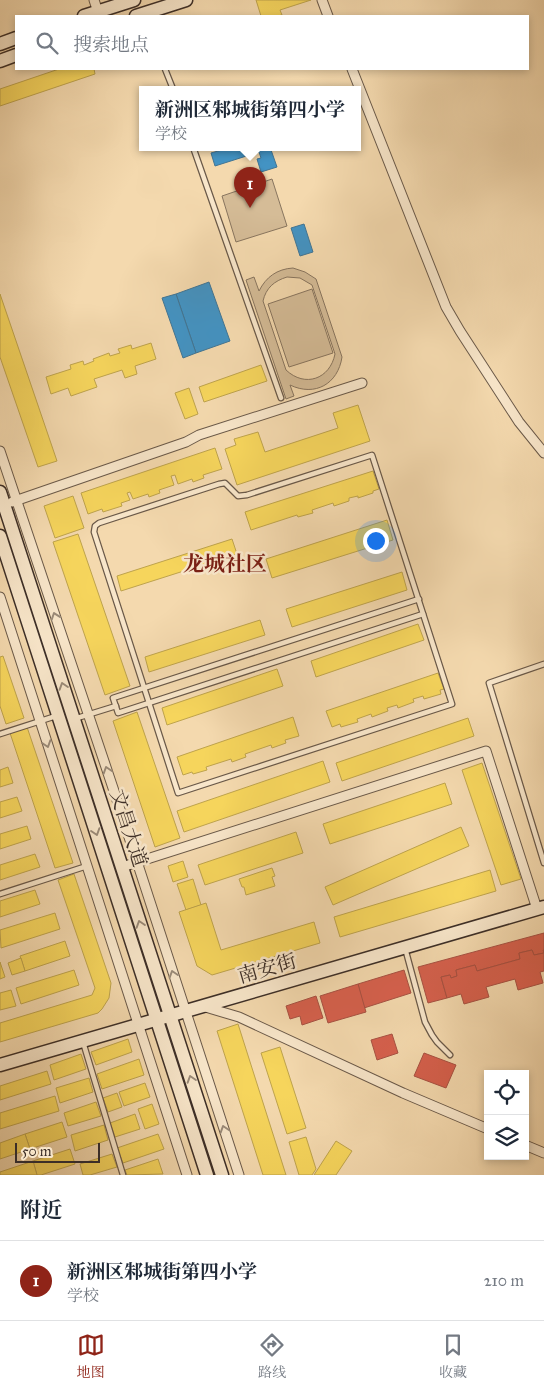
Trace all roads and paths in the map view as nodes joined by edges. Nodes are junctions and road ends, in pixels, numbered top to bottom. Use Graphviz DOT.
graph roads {
  1 [pos="134,0"];
  2 [pos="186,0"];
  3 [pos="322,0"];
  4 [pos="96,6"];
  5 [pos="85,15"];
  6 [pos="143,15"];
  7 [pos="328,15"];
  8 [pos="15,38"];
  9 [pos="0,44"];
  10 [pos="15,56"];
  11 [pos="0,61"];
  12 [pos="165,70"];
  13 [pos="352,70"];
  14 [pos="172,86"];
  15 [pos="359,86"];
  16 [pos="361,92"];
  17 [pos="194,151"];
  18 [pos="362,383"];
  19 [pos="281,398"];
  20 [pos="0,451"];
  21 [pos="544,453"];
  22 [pos="0,492"];
  23 [pos="10,503"];
  24 [pos="0,536"];
  25 [pos="0,597"];
  26 [pos="418,599"];
  27 [pos="424,614"];
  28 [pos="544,664"];
  29 [pos="144,688"];
  30 [pos="149,703"];
  31 [pos="116,706"];
  32 [pos="58,715"];
  33 [pos="88,715"];
  34 [pos="74,719"];
  35 [pos="40,721"];
  36 [pos="0,734"];
  37 [pos="137,862"];
  38 [pos="544,863"];
  39 [pos="87,866"];
  40 [pos="122,867"];
  41 [pos="0,894"];
  42 [pos="540,908"];
  43 [pos="404,947"];
  44 [pos="202,1006"];
  45 [pos="185,1011"];
  46 [pos="170,1015"];
  47 [pos="157,1019"];
  48 [pos="138,1024"];
  49 [pos="82,1041"];
  50 [pos="450,1055"];
  51 [pos="0,1065"];
  52 [pos="484,1127"];
  53 [pos="529,1147"];
  54 [pos="544,1153"];
  55 [pos="123,1175"];
  56 [pos="188,1175"];
  57 [pos="207,1175"];
  58 [pos="222,1175"];
  59 [pos="239,1175"];
  1 -- 4 [label="main road"];
  2 -- 6 [label="main road"];
  3 -- 7 [label="street"];
  4 -- 5 [label="main road"];
  8 -- 9 [label="main road"];
  10 -- 11 [label="main road"];
  12 -- 14 [label="lane"];
  13 -- 15 [label="street"];
  16 -- 21 [label="street"];
  17 -- 19 [label="lane"];
  18 -- 23 [label="street"];
  20 -- 23 [label="street"];
  22 -- 23 [label="main road, 文昌大道"];
  33 -- 23 [label="street, one-way"];
  34 -- 23 [label="main road, 文昌大道, one-way"];
  24 -- 32 [label="main road, 文昌大道"];
  25 -- 35 [label="street"];
  26 -- 27 [label="lane"];
  26 -- 29 [label="lane"];
  26 -- 29 [label="lane"];
  27 -- 30 [label="lane"];
  27 -- 30 [label="lane"];
  28 -- 38 [label="lane"];
  29 -- 30 [label="lane"];
  29 -- 31 [label="lane"];
  30 -- 31 [label="lane"];
  31 -- 33 [label="lane"];
  32 -- 35 [label="lane"];
  32 -- 47 [label="main road, 文昌大道, one-way"];
  33 -- 34 [label="lane"];
  37 -- 33 [label="street, one-way"];
  34 -- 40 [label="main road, 文昌大道"];
  35 -- 36 [label="lane"];
  35 -- 39 [label="street, one-way"];
  37 -- 40 [label="street"];
  37 -- 42 [label="street"];
  45 -- 37 [label="street, one-way"];
  39 -- 41 [label="lane"];
  39 -- 48 [label="street"];
  46 -- 40 [label="main road, 文昌大道, one-way"];
  42 -- 43 [label="main road, 南安街"];
  43 -- 44 [label="main road, 南安街"];
  43 -- 50 [label="lane"];
  44 -- 45 [label="main road, 南安街"];
  44 -- 52 [label="street"];
  45 -- 46 [label="main road, 南安街"];
  59 -- 45 [label="street, one-way"];
  46 -- 47 [label="main road, 南安街"];
  58 -- 46 [label="main road, 文昌大道, one-way"];
  47 -- 48 [label="main road, 南安街"];
  47 -- 57 [label="main road, 文昌大道"];
  48 -- 49 [label="main road, 南安街"];
  48 -- 56 [label="street"];
  49 -- 51 [label="main road, 南安街"];
  49 -- 55 [label="lane"];
  53 -- 54 [label="street"];
}
